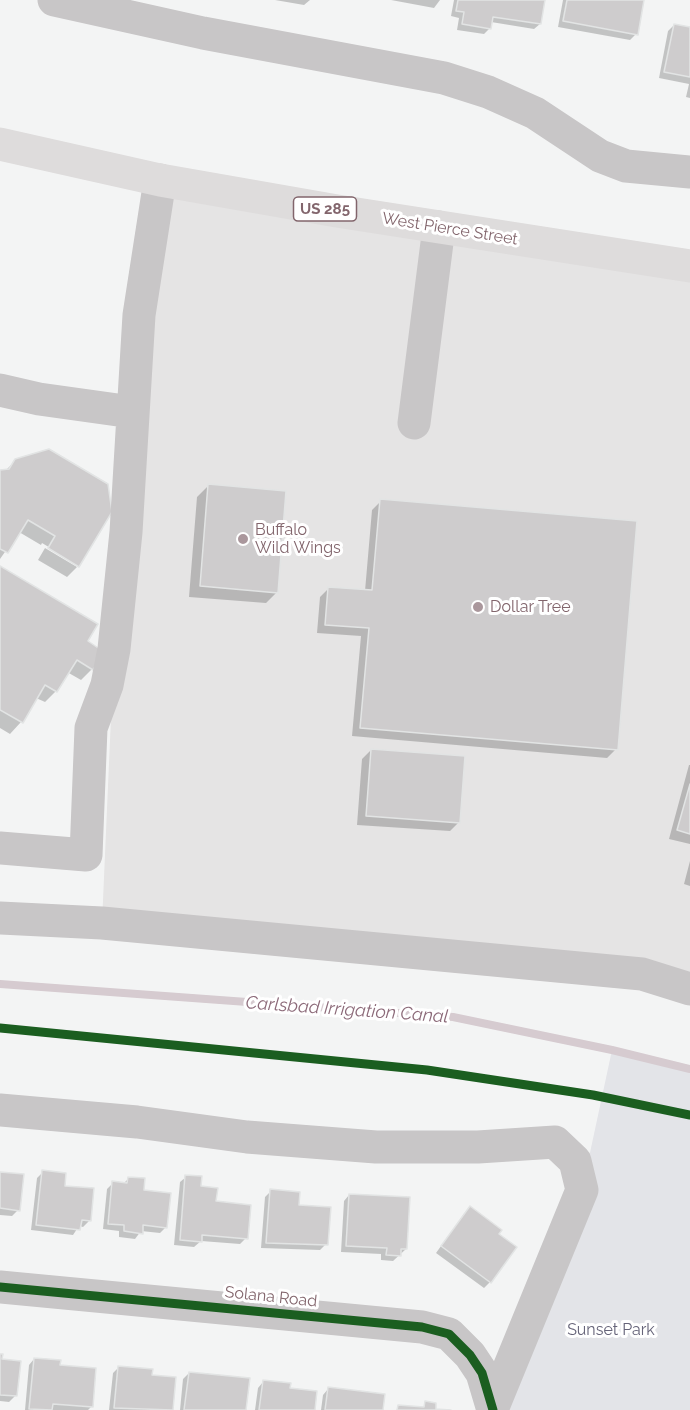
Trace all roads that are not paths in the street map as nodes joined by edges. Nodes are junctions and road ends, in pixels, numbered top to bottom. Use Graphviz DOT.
graph roads {
  1 [pos="54,0"];
  2 [pos="0,144"];
  3 [pos="690,172"];
  4 [pos="160,180"];
  5 [pos="439,227"];
  6 [pos="690,266"];
  7 [pos="0,390"];
  8 [pos="132,412"];
  9 [pos="414,423"];
  10 [pos="0,848"];
  11 [pos="0,918"];
  12 [pos="690,989"];
  13 [pos="0,1110"];
  14 [pos="0,1287"];
  15 [pos="493,1409"];
  1 -- 3 [label="street"];
  2 -- 4 [label="highway, West Pierce Street / US 285"];
  4 -- 5 [label="highway, West Pierce Street / US 285"];
  4 -- 8 [label="street"];
  5 -- 6 [label="highway, West Pierce Street / US 285"];
  5 -- 9 [label="street"];
  7 -- 8 [label="street"];
  8 -- 10 [label="street"];
  11 -- 12 [label="street"];
  13 -- 15 [label="street"];
  14 -- 15 [label="street, Solana Road"];
}
